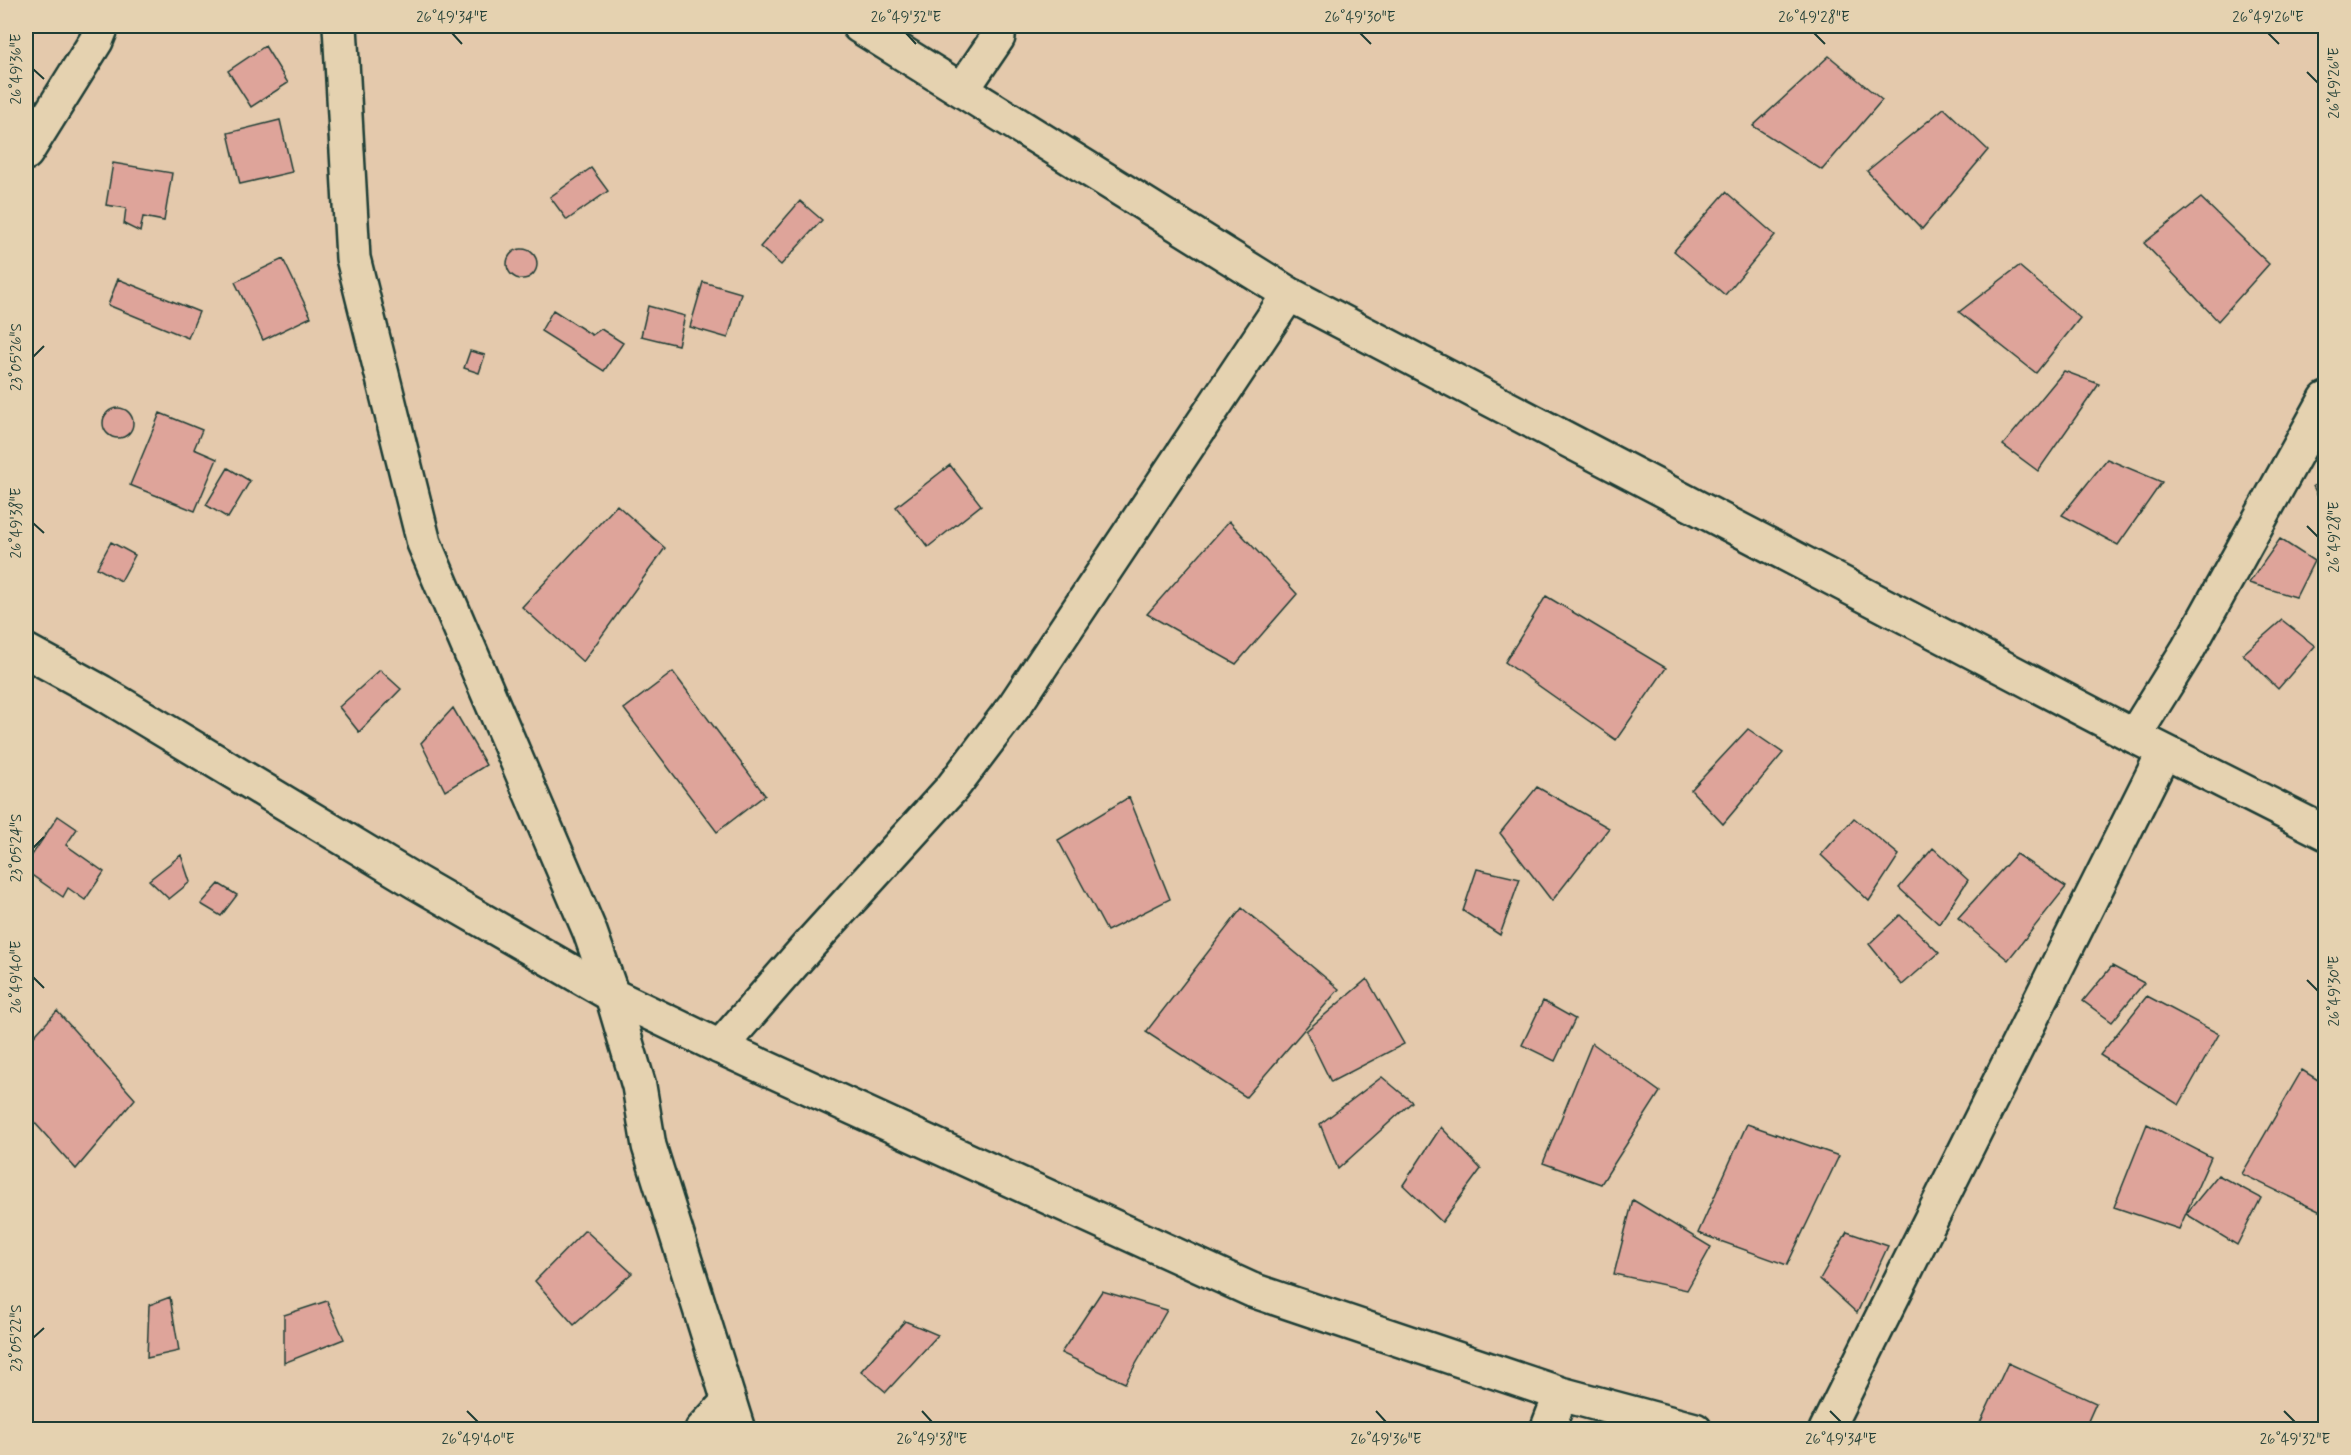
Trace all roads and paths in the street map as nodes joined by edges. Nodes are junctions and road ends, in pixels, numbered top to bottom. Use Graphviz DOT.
graph roads {
  1 [pos="102,26"];
  2 [pos="340,26"];
  3 [pos="859,26"];
  4 [pos="999,26"];
  5 [pos="962,90"];
  6 [pos="26,153"];
  7 [pos="1289,294"];
  8 [pos="2325,399"];
  9 [pos="26,651"];
  10 [pos="2133,736"];
  11 [pos="2164,752"];
  12 [pos="2325,833"];
  13 [pos="612,995"];
  14 [pos="720,1047"];
  15 [pos="1561,1394"];
  16 [pos="733,1415"];
  17 [pos="702,1430"];
  18 [pos="1547,1430"];
  19 [pos="1695,1430"];
  20 [pos="1826,1430"];
  1 -- 6 [label="street"];
  2 -- 13 [label="street"];
  3 -- 5 [label="street"];
  4 -- 5 [label="street"];
  5 -- 7 [label="street"];
  7 -- 10 [label="street"];
  7 -- 14 [label="street"];
  8 -- 10 [label="street"];
  9 -- 13 [label="street"];
  10 -- 11 [label="street"];
  11 -- 12 [label="street"];
  11 -- 20 [label="street"];
  13 -- 14 [label="street"];
  13 -- 16 [label="street"];
  14 -- 15 [label="street"];
  15 -- 18 [label="street"];
  15 -- 19 [label="street"];
  16 -- 17 [label="street"];
}
